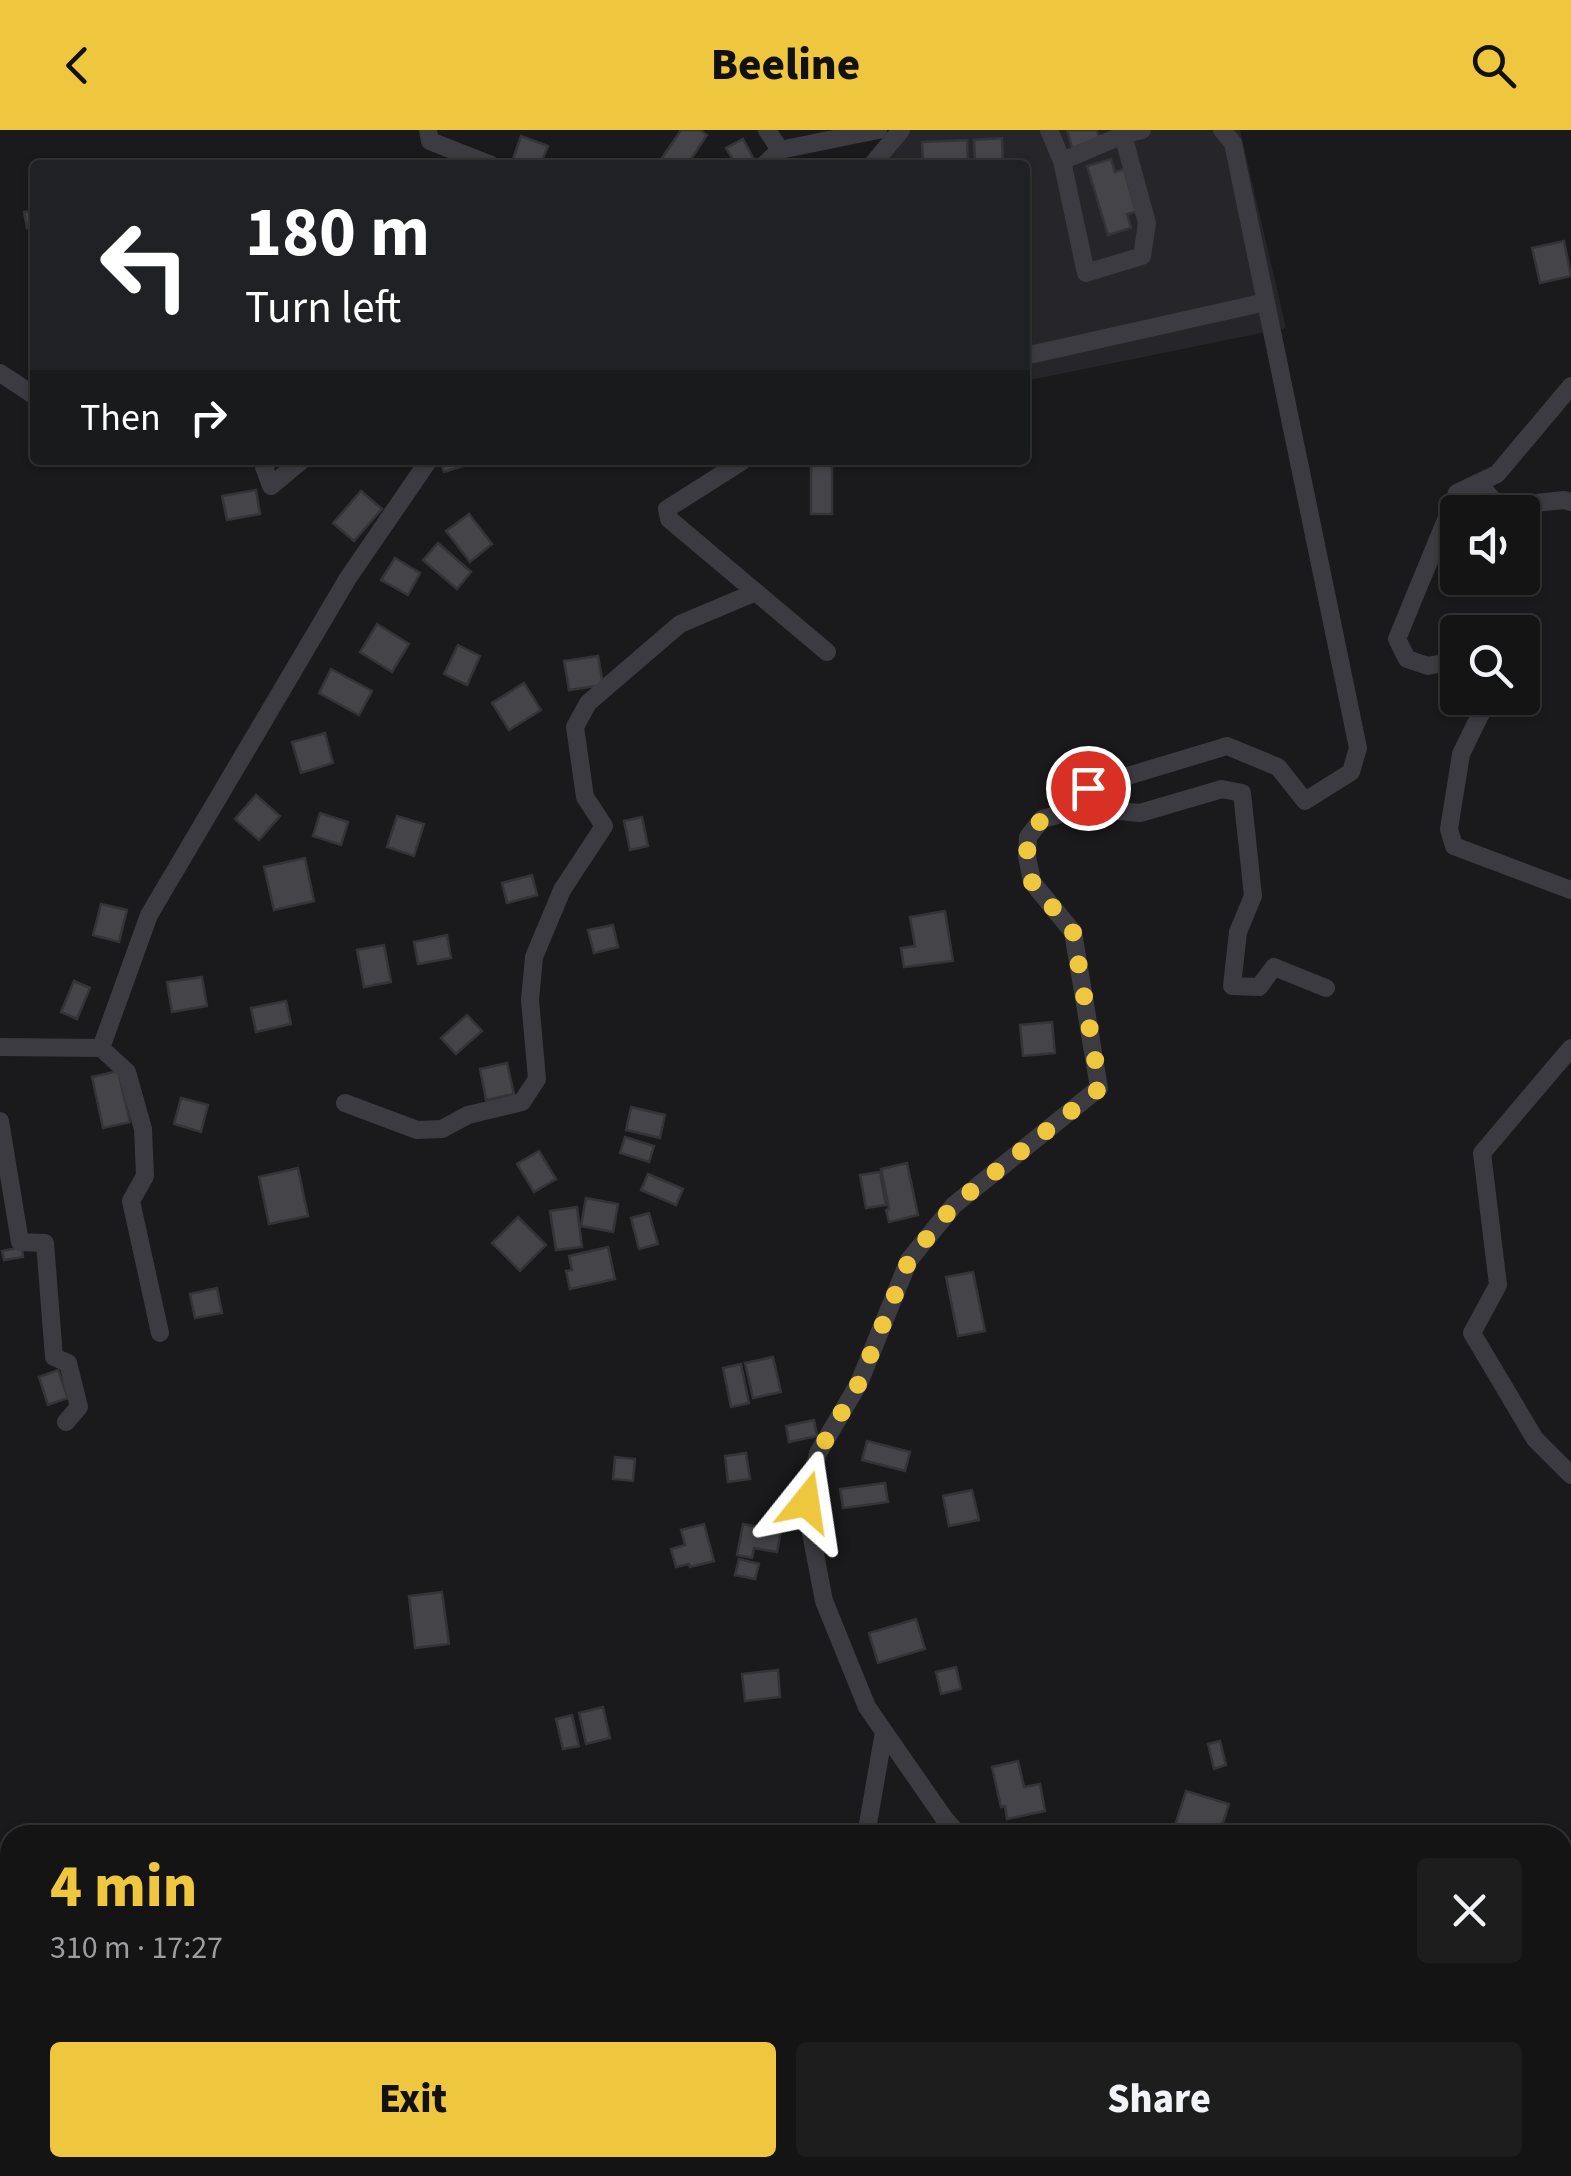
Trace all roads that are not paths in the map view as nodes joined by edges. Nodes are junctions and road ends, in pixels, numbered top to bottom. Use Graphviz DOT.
graph roads {
  1 [pos="428,130"];
  2 [pos="767,130"];
  3 [pos="878,130"];
  4 [pos="900,130"];
  5 [pos="1049,130"];
  6 [pos="1142,130"];
  7 [pos="1222,130"];
  8 [pos="1123,135"];
  9 [pos="780,150"];
  10 [pos="478,160"];
  11 [pos="769,160"];
  12 [pos="876,160"];
  13 [pos="1062,162"];
  14 [pos="1266,302"];
  15 [pos="1030,355"];
  16 [pos="0,374"];
  17 [pos="1571,386"];
  18 [pos="30,393"];
  19 [pos="265,465"];
  20 [pos="296,465"];
  21 [pos="426,465"];
  22 [pos="736,465"];
  23 [pos="1478,483"];
  24 [pos="1571,502"];
  25 [pos="756,592"];
  26 [pos="827,652"];
  27 [pos="1440,664"];
  28 [pos="1480,715"];
  29 [pos="1084,808"];
  30 [pos="1571,890"];
  31 [pos="1326,988"];
  32 [pos="0,1047"];
  33 [pos="101,1048"];
  34 [pos="1571,1048"];
  35 [pos="345,1103"];
  36 [pos="0,1120"];
  37 [pos="160,1333"];
  38 [pos="66,1422"];
  39 [pos="1571,1475"];
  40 [pos="884,1732"];
  41 [pos="868,1825"];
  42 [pos="951,1825"];
  1 -- 10 [label="street"];
  2 -- 9 [label="street"];
  3 -- 9 [label="street"];
  4 -- 12 [label="street"];
  5 -- 13 [label="street"];
  6 -- 8 [label="street"];
  7 -- 14 [label="street"];
  8 -- 13 [label="street"];
  8 -- 13 [label="street"];
  9 -- 11 [label="street"];
  14 -- 15 [label="street"];
  14 -- 29 [label="street"];
  16 -- 18 [label="street"];
  17 -- 23 [label="street"];
  19 -- 20 [label="street"];
  21 -- 33 [label="street"];
  22 -- 25 [label="street"];
  23 -- 24 [label="street"];
  23 -- 27 [label="street"];
  25 -- 26 [label="street"];
  25 -- 35 [label="street"];
  28 -- 30 [label="street"];
  29 -- 31 [label="street"];
  29 -- 40 [label="street"];
  32 -- 33 [label="street"];
  33 -- 37 [label="street"];
  34 -- 39 [label="street"];
  36 -- 38 [label="street"];
  40 -- 41 [label="street"];
  40 -- 42 [label="street"];
}
